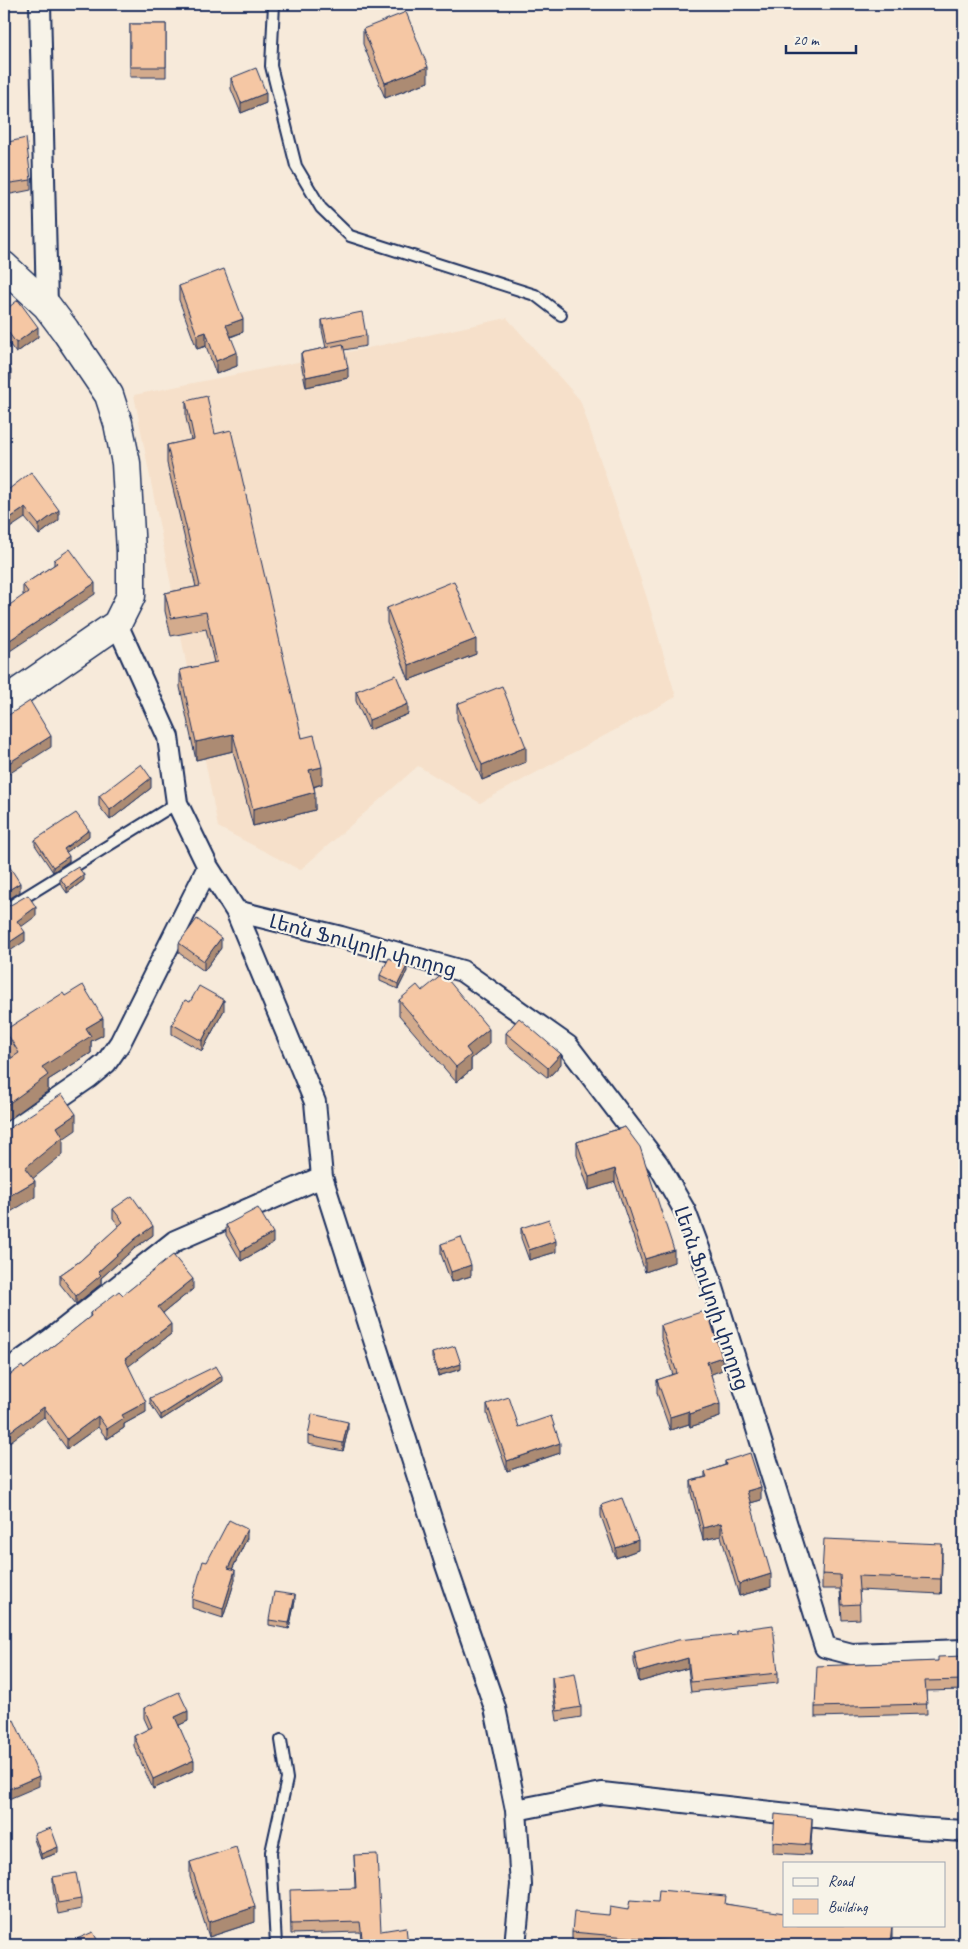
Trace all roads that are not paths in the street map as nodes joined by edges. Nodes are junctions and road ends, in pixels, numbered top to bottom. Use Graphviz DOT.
graph roads {
  1 [pos="40,4"];
  2 [pos="274,4"];
  3 [pos="4,266"];
  4 [pos="47,306"];
  5 [pos="561,315"];
  6 [pos="117,624"];
  7 [pos="4,702"];
  8 [pos="177,803"];
  9 [pos="208,867"];
  10 [pos="4,910"];
  11 [pos="236,911"];
  12 [pos="4,1136"];
  13 [pos="322,1177"];
  14 [pos="4,1373"];
  15 [pos="964,1650"];
  16 [pos="281,1740"];
  17 [pos="516,1810"];
  18 [pos="964,1831"];
  19 [pos="276,1945"];
  20 [pos="515,1945"];
  1 -- 4 [label="street"];
  2 -- 5 [label="lane"];
  3 -- 4 [label="main road"];
  4 -- 6 [label="main road"];
  6 -- 7 [label="main road"];
  6 -- 8 [label="street"];
  8 -- 9 [label="street"];
  8 -- 10 [label="lane"];
  9 -- 11 [label="street"];
  9 -- 12 [label="street"];
  11 -- 13 [label="street"];
  11 -- 15 [label="street, Լեոն Ֆուկոյի փողոց"];
  13 -- 14 [label="street"];
  13 -- 17 [label="street"];
  16 -- 19 [label="lane"];
  17 -- 18 [label="street"];
  17 -- 20 [label="street"];
}
